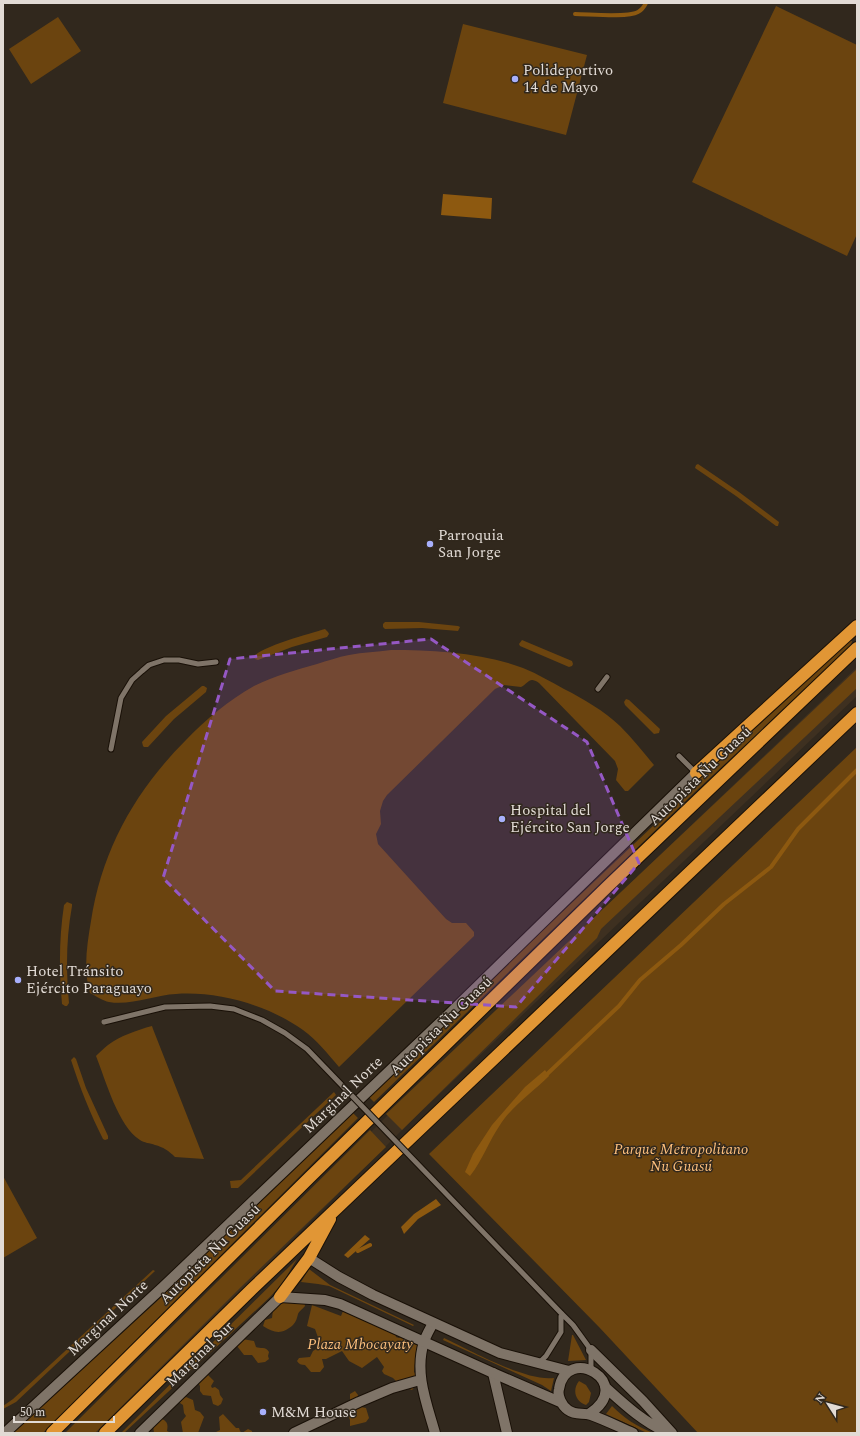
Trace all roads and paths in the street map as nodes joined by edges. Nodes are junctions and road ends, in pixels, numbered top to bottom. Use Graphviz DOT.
graph roads {
  1 [pos="857,626"];
  2 [pos="857,648"];
  3 [pos="216,662"];
  4 [pos="607,677"];
  5 [pos="598,689"];
  6 [pos="857,713"];
  7 [pos="111,749"];
  8 [pos="679,756"];
  9 [pos="696,773"];
  10 [pos="104,1022"];
  11 [pos="334,1211"];
  12 [pos="309,1258"];
  13 [pos="280,1297"];
  14 [pos="561,1313"];
  15 [pos="433,1323"];
  16 [pos="424,1342"];
  17 [pos="591,1350"];
  18 [pos="539,1364"];
  19 [pos="591,1370"];
  20 [pos="569,1371"];
  21 [pos="493,1374"];
  22 [pos="420,1380"];
  23 [pos="605,1386"];
  24 [pos="560,1402"];
  25 [pos="589,1414"];
  26 [pos="5,1433"];
  27 [pos="52,1433"];
  28 [pos="105,1433"];
  29 [pos="140,1433"];
  30 [pos="294,1433"];
  31 [pos="435,1433"];
  32 [pos="507,1433"];
  33 [pos="633,1433"];
  34 [pos="668,1433"];
  35 [pos="672,1433"];
  1 -- 9 [label="highway"];
  2 -- 27 [label="highway, Autopista Ñu Guasú"];
  3 -- 7 [label="lane"];
  4 -- 5 [label="lane"];
  6 -- 11 [label="highway"];
  8 -- 9 [label="lane"];
  9 -- 26 [label="street, Marginal Norte"];
  10 -- 14 [label="lane, bridge"];
  11 -- 12 [label="highway"];
  11 -- 28 [label="highway"];
  12 -- 13 [label="highway"];
  12 -- 15 [label="street"];
  13 -- 16 [label="street"];
  13 -- 29 [label="street, Marginal Sur"];
  14 -- 17 [label="lane"];
  14 -- 18 [label="lane"];
  15 -- 16 [label="street"];
  15 -- 18 [label="street"];
  16 -- 21 [label="street"];
  16 -- 22 [label="street"];
  17 -- 19 [label="lane"];
  17 -- 35 [label="street"];
  18 -- 20 [label="street"];
  19 -- 20 [label="street"];
  19 -- 23 [label="street"];
  20 -- 24 [label="street"];
  21 -- 24 [label="street"];
  21 -- 32 [label="street"];
  22 -- 30 [label="street"];
  22 -- 31 [label="street"];
  23 -- 25 [label="street"];
  23 -- 34 [label="street"];
  24 -- 25 [label="street"];
  25 -- 33 [label="street"];
}
